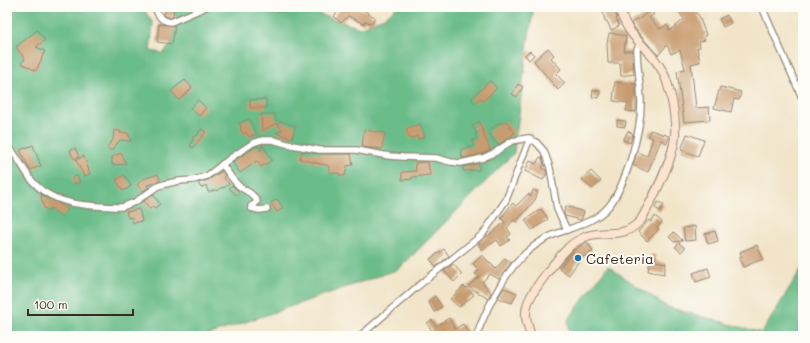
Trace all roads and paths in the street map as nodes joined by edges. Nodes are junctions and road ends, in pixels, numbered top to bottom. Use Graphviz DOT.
graph roads {
  1 [pos="155,7"];
  2 [pos="206,7"];
  3 [pos="266,7"];
  4 [pos="331,7"];
  5 [pos="619,7"];
  6 [pos="762,7"];
  7 [pos="640,44"];
  8 [pos="803,100"];
  9 [pos="530,138"];
  10 [pos="7,145"];
  11 [pos="222,164"];
  12 [pos="267,210"];
  13 [pos="567,230"];
  14 [pos="360,336"];
  15 [pos="477,336"];
  16 [pos="531,336"];
  1 -- 2 [label="street"];
  3 -- 4 [label="street"];
  5 -- 7 [label="main road"];
  6 -- 8 [label="street"];
  7 -- 13 [label="street"];
  7 -- 16 [label="main road"];
  9 -- 11 [label="street"];
  9 -- 13 [label="street"];
  9 -- 14 [label="street"];
  10 -- 11 [label="street"];
  11 -- 12 [label="street"];
  13 -- 15 [label="street"];
}
